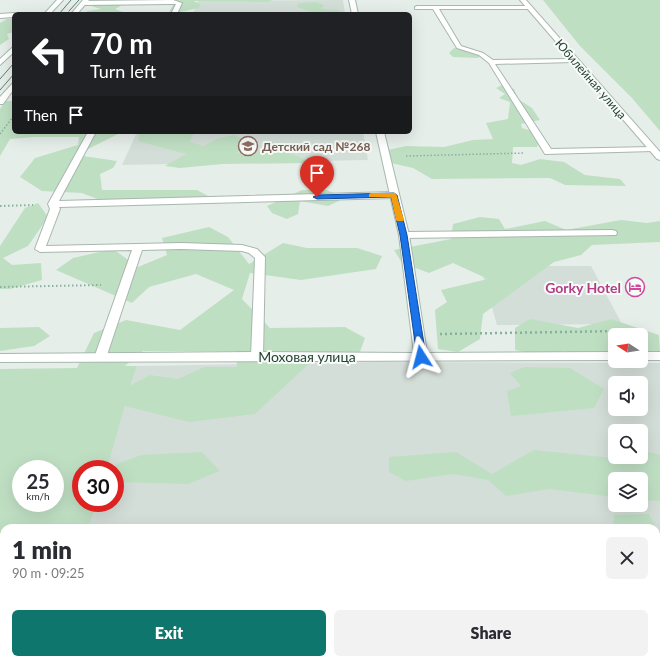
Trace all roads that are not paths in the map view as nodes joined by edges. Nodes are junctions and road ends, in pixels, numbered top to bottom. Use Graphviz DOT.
graph roads {
  1 [pos="60,0"];
  2 [pos="352,0"];
  3 [pos="523,0"];
  4 [pos="85,1"];
  5 [pos="161,1"];
  6 [pos="529,7"];
  7 [pos="416,8"];
  8 [pos="435,8"];
  9 [pos="49,12"];
  10 [pos="76,12"];
  11 [pos="175,12"];
  12 [pos="355,12"];
  13 [pos="12,15"];
  14 [pos="0,16"];
  15 [pos="12,50"];
  16 [pos="574,60"];
  17 [pos="492,62"];
  18 [pos="0,63"];
  19 [pos="12,87"];
  20 [pos="0,102"];
  21 [pos="91,134"];
  22 [pos="380,134"];
  23 [pos="653,149"];
  24 [pos="660,157"];
  25 [pos="394,195"];
  26 [pos="53,204"];
  27 [pos="612,233"];
  28 [pos="404,235"];
  29 [pos="138,247"];
  30 [pos="257,356"];
  31 [pos="608,356"];
  32 [pos="648,356"];
  33 [pos="660,356"];
  34 [pos="421,357"];
  35 [pos="0,358"];
  36 [pos="100,358"];
  1 -- 9 [label="street"];
  2 -- 12 [label="street"];
  3 -- 6 [label="street, Юбилейная улица"];
  4 -- 5 [label="street"];
  4 -- 10 [label="street"];
  5 -- 11 [label="street"];
  6 -- 8 [label="street"];
  6 -- 16 [label="street, Юбилейная улица"];
  7 -- 8 [label="street"];
  8 -- 17 [label="street"];
  13 -- 14 [label="street"];
  15 -- 18 [label="street"];
  16 -- 17 [label="street"];
  16 -- 23 [label="street, Юбилейная улица"];
  17 -- 23 [label="street"];
  19 -- 20 [label="street"];
  21 -- 26 [label="street"];
  22 -- 25 [label="street"];
  23 -- 24 [label="street, Юбилейная улица"];
  25 -- 26 [label="street"];
  25 -- 28 [label="street"];
  26 -- 29 [label="street"];
  27 -- 28 [label="street"];
  28 -- 34 [label="street"];
  29 -- 30 [label="street"];
  29 -- 36 [label="street"];
  30 -- 34 [label="street, Моховая улица"];
  30 -- 36 [label="street, Моховая улица"];
  31 -- 34 [label="street, Моховая улица"];
  32 -- 33 [label="street"];
  35 -- 36 [label="street, Моховая улица"];
}
